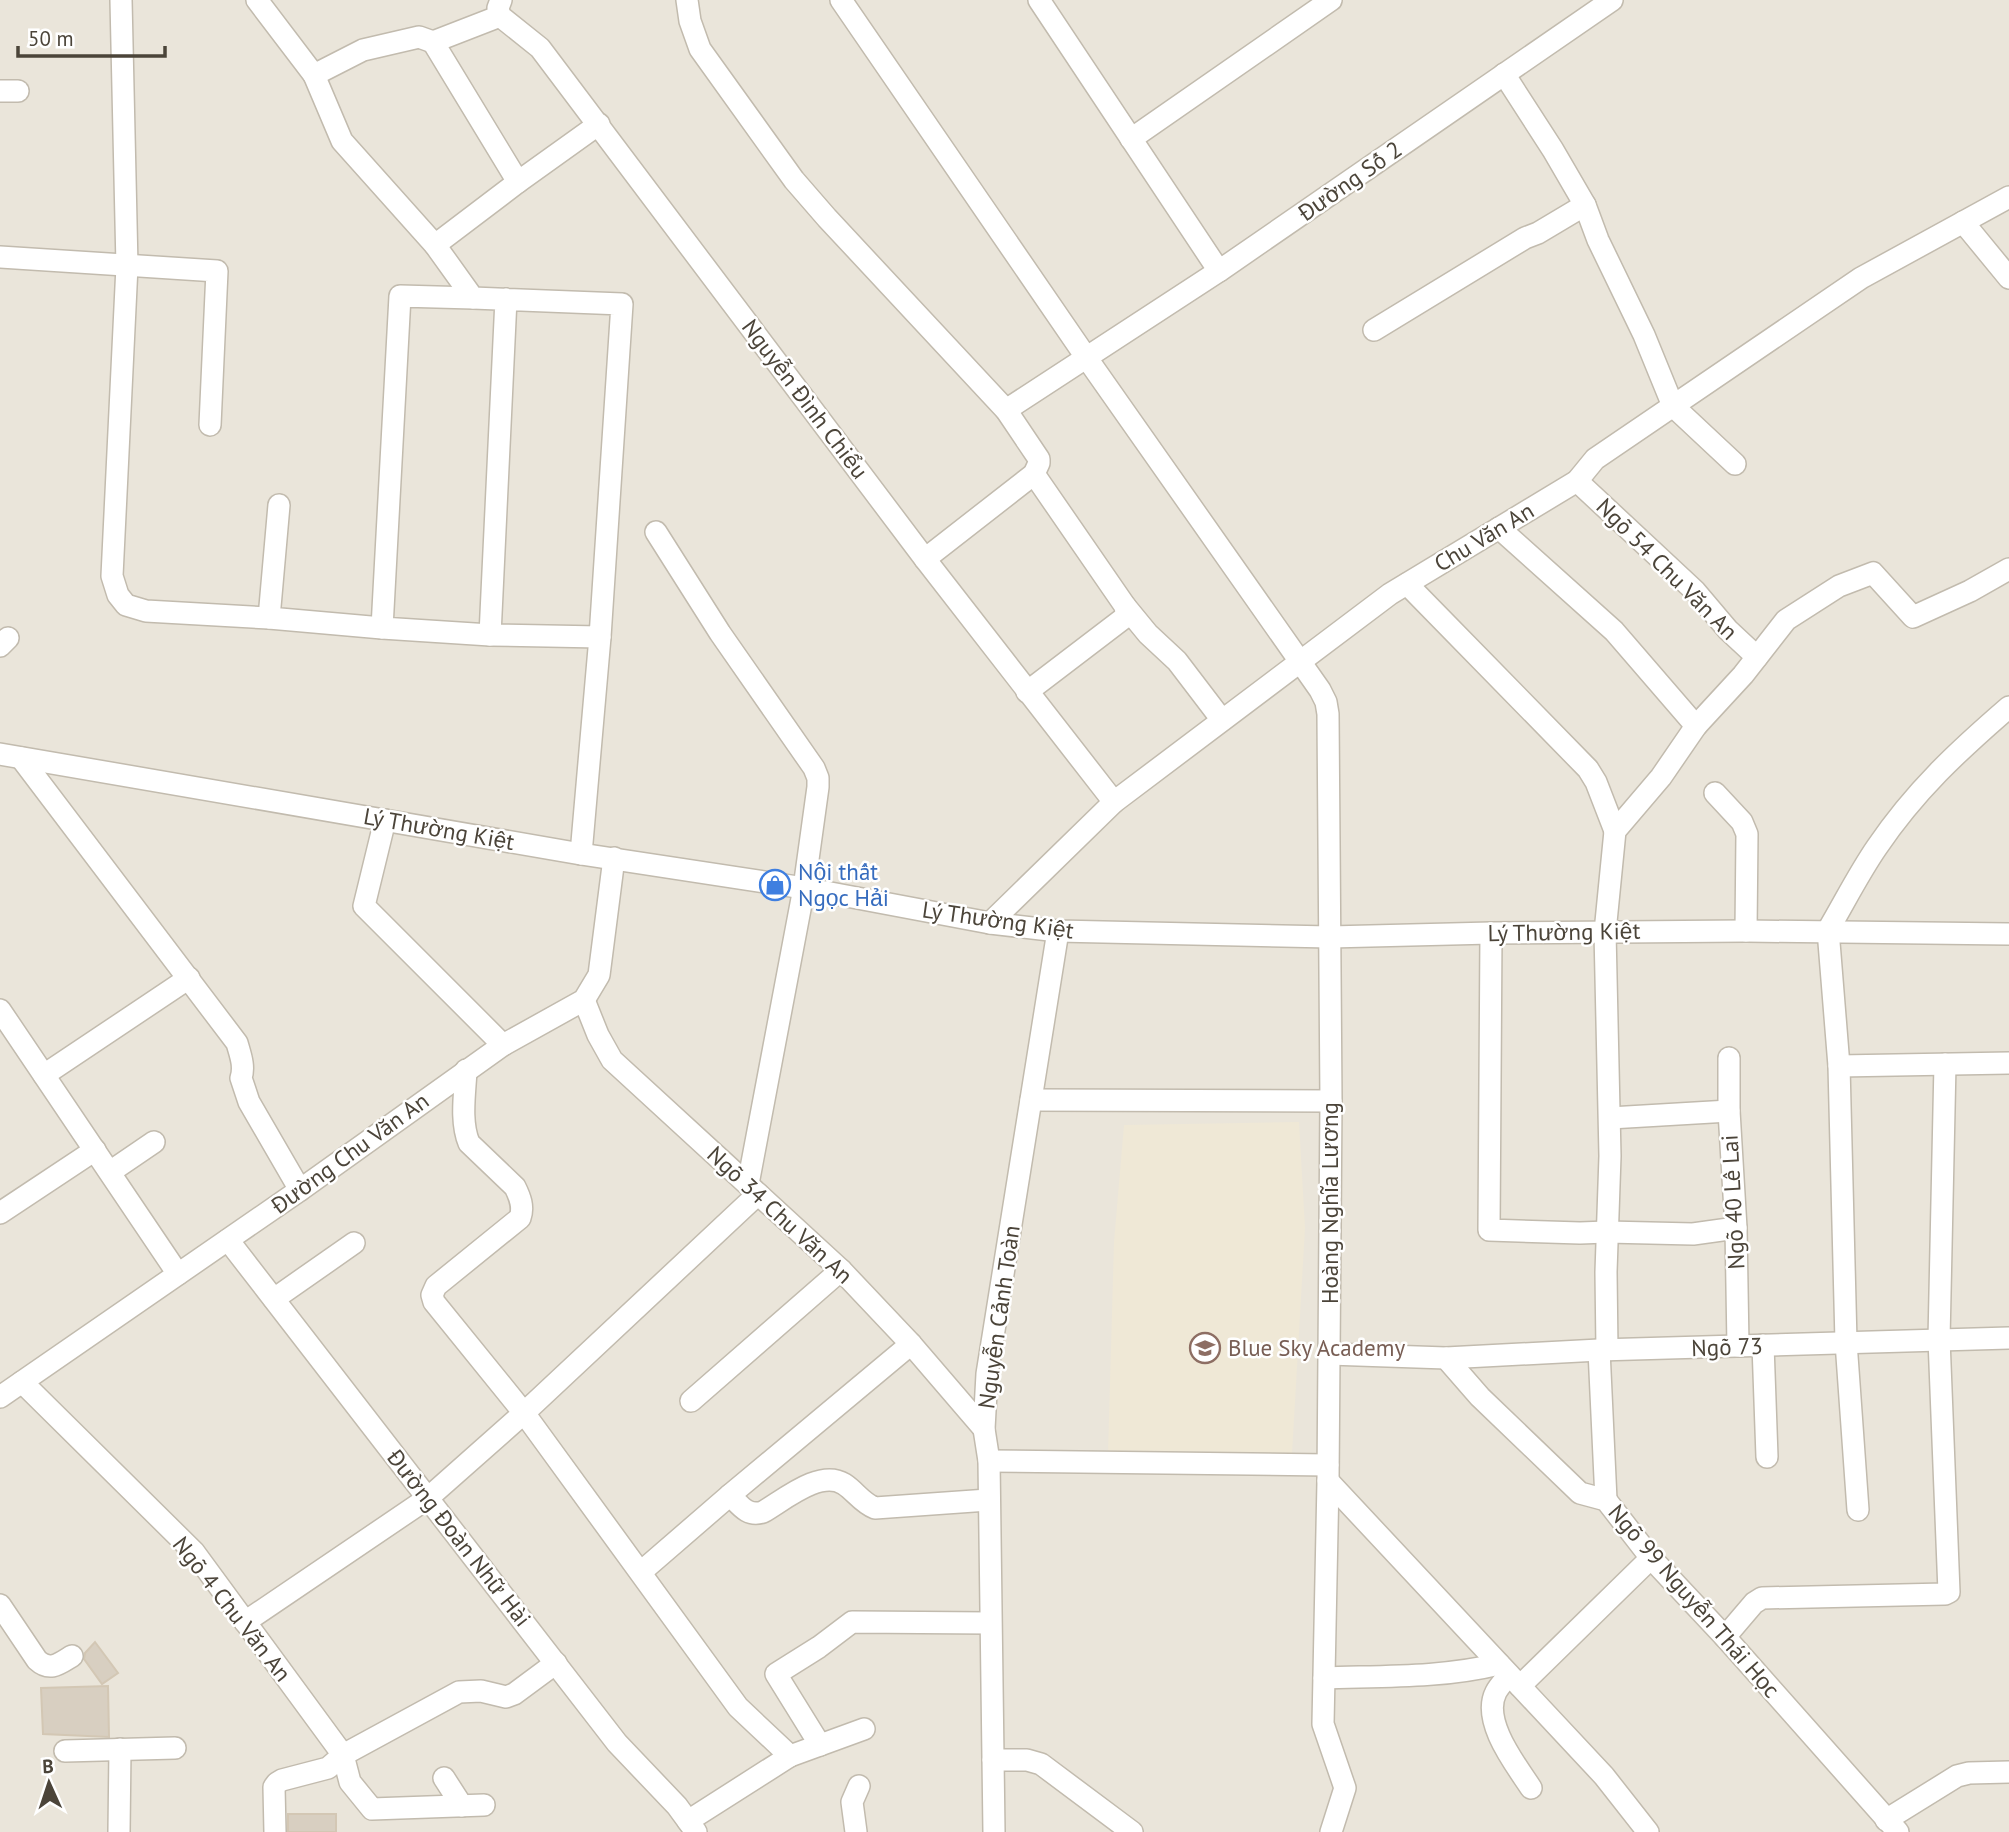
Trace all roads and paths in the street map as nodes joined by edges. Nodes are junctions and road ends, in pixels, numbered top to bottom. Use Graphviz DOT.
graph roads {
  1 [pos="121,0"];
  2 [pos="257,0"];
  3 [pos="687,0"];
  4 [pos="841,0"];
  5 [pos="1039,0"];
  6 [pos="1331,0"];
  7 [pos="1612,0"];
  8 [pos="500,8"];
  9 [pos="433,42"];
  10 [pos="1504,74"];
  11 [pos="314,75"];
  12 [pos="598,124"];
  13 [pos="1131,139"];
  14 [pos="518,182"];
  15 [pos="2009,197"];
  16 [pos="1585,205"];
  17 [pos="1964,222"];
  18 [pos="435,245"];
  19 [pos="0,257"];
  20 [pos="127,266"];
  21 [pos="1219,271"];
  22 [pos="2009,278"];
  23 [pos="473,298"];
  24 [pos="506,299"];
  25 [pos="1374,330"];
  26 [pos="1086,358"];
  27 [pos="1673,406"];
  28 [pos="1006,410"];
  29 [pos="210,425"];
  30 [pos="1735,464"];
  31 [pos="1034,474"];
  32 [pos="1577,481"];
  33 [pos="279,505"];
  34 [pos="1499,528"];
  35 [pos="656,532"];
  36 [pos="925,559"];
  37 [pos="2009,569"];
  38 [pos="1407,584"];
  39 [pos="1125,606"];
  40 [pos="269,618"];
  41 [pos="382,628"];
  42 [pos="490,635"];
  43 [pos="600,637"];
  44 [pos="1757,657"];
  45 [pos="1300,661"];
  46 [pos="1027,692"];
  47 [pos="2009,707"];
  48 [pos="1222,720"];
  49 [pos="1696,726"];
  50 [pos="10,756"];
  51 [pos="1715,793"];
  52 [pos="1114,802"];
  53 [pos="385,820"];
  54 [pos="1615,831"];
  55 [pos="581,853"];
  56 [pos="614,858"];
  57 [pos="804,888"];
  58 [pos="990,923"];
  59 [pos="1828,930"];
  60 [pos="1058,931"];
  61 [pos="1746,931"];
  62 [pos="1605,932"];
  63 [pos="1491,933"];
  64 [pos="2009,934"];
  65 [pos="1330,937"];
  66 [pos="189,978"];
  67 [pos="584,1000"];
  68 [pos="0,1010"];
  69 [pos="503,1045"];
  70 [pos="1729,1058"];
  71 [pos="2009,1063"];
  72 [pos="1945,1064"];
  73 [pos="1839,1066"];
  74 [pos="466,1070"];
  75 [pos="44,1075"];
  76 [pos="1031,1100"];
  77 [pos="1331,1101"];
  78 [pos="1729,1111"];
  79 [pos="1610,1118"];
  80 [pos="154,1142"];
  81 [pos="95,1150"];
  82 [pos="110,1172"];
  83 [pos="753,1189"];
  84 [pos="300,1190"];
  85 [pos="0,1213"];
  86 [pos="1736,1228"];
  87 [pos="1607,1232"];
  88 [pos="228,1240"];
  89 [pos="354,1243"];
  90 [pos="842,1270"];
  91 [pos="178,1274"];
  92 [pos="274,1299"];
  93 [pos="2009,1338"];
  94 [pos="1939,1339"];
  95 [pos="1846,1342"];
  96 [pos="911,1344"];
  97 [pos="1763,1345"];
  98 [pos="1738,1346"];
  99 [pos="1603,1350"];
  100 [pos="1329,1354"];
  101 [pos="1446,1359"];
  102 [pos="22,1382"];
  103 [pos="0,1397"];
  104 [pos="691,1401"];
  105 [pos="524,1413"];
  106 [pos="984,1429"];
  107 [pos="1767,1457"];
  108 [pos="989,1461"];
  109 [pos="1328,1473"];
  110 [pos="730,1494"];
  111 [pos="428,1498"];
  112 [pos="988,1500"];
  113 [pos="1606,1500"];
  114 [pos="1858,1510"];
  115 [pos="1651,1558"];
  116 [pos="641,1572"];
  117 [pos="0,1605"];
  118 [pos="245,1622"];
  119 [pos="990,1623"];
  120 [pos="1726,1637"];
  121 [pos="72,1656"];
  122 [pos="556,1663"];
  123 [pos="1509,1675"];
  124 [pos="1324,1678"];
  125 [pos="864,1729"];
  126 [pos="821,1745"];
  127 [pos="175,1748"];
  128 [pos="120,1749"];
  129 [pos="65,1751"];
  130 [pos="343,1755"];
  131 [pos="790,1756"];
  132 [pos="993,1760"];
  133 [pos="2009,1772"];
  134 [pos="444,1778"];
  135 [pos="859,1786"];
  136 [pos="1531,1788"];
  137 [pos="462,1805"];
  138 [pos="484,1805"];
  139 [pos="1892,1826"];
  140 [pos="692,1827"];
  141 [pos="119,1832"];
  142 [pos="275,1832"];
  143 [pos="856,1832"];
  144 [pos="994,1832"];
  145 [pos="1132,1832"];
  146 [pos="1331,1832"];
  147 [pos="1648,1832"];
  1 -- 20 [label="street"];
  2 -- 11 [label="street"];
  3 -- 28 [label="street"];
  4 -- 26 [label="street, Hoàng Nghĩa Lương"];
  5 -- 13 [label="street"];
  6 -- 13 [label="street"];
  7 -- 10 [label="street, Đường Số 2"];
  8 -- 9 [label="street"];
  8 -- 12 [label="street, Nguyễn Đình Chiểu"];
  9 -- 11 [label="street"];
  9 -- 14 [label="street"];
  10 -- 16 [label="street"];
  10 -- 21 [label="street, Đường Số 2"];
  11 -- 18 [label="street"];
  12 -- 14 [label="street"];
  12 -- 36 [label="street, Nguyễn Đình Chiểu"];
  13 -- 21 [label="street"];
  14 -- 18 [label="street"];
  15 -- 17 [label="street, Chu Văn An"];
  16 -- 25 [label="street"];
  16 -- 27 [label="street"];
  17 -- 22 [label="street"];
  17 -- 27 [label="street, Chu Văn An"];
  18 -- 23 [label="street"];
  19 -- 20 [label="street"];
  20 -- 29 [label="street"];
  20 -- 40 [label="street"];
  21 -- 26 [label="street, Đường Số 2"];
  23 -- 24 [label="street"];
  23 -- 41 [label="street"];
  24 -- 42 [label="street"];
  24 -- 43 [label="street"];
  26 -- 28 [label="street, Đường Số 2"];
  26 -- 45 [label="street, Hoàng Nghĩa Lương"];
  27 -- 30 [label="street"];
  27 -- 32 [label="street, Chu Văn An"];
  28 -- 31 [label="street"];
  31 -- 36 [label="street"];
  31 -- 39 [label="street"];
  32 -- 34 [label="street, Chu Văn An"];
  32 -- 44 [label="street, Ngõ 54 Chu Văn An"];
  33 -- 40 [label="street"];
  34 -- 38 [label="street, Chu Văn An"];
  34 -- 49 [label="street"];
  35 -- 57 [label="street"];
  36 -- 46 [label="street, Nguyễn Đình Chiểu"];
  37 -- 44 [label="street"];
  38 -- 45 [label="street, Chu Văn An"];
  38 -- 54 [label="street"];
  39 -- 46 [label="street"];
  39 -- 48 [label="street"];
  40 -- 41 [label="street"];
  41 -- 42 [label="street"];
  42 -- 43 [label="street"];
  43 -- 55 [label="street"];
  44 -- 49 [label="street"];
  45 -- 48 [label="street, Chu Văn An"];
  45 -- 65 [label="street, Hoàng Nghĩa Lương"];
  46 -- 52 [label="street, Nguyễn Đình Chiểu"];
  47 -- 59 [label="street"];
  48 -- 52 [label="street, Chu Văn An"];
  49 -- 54 [label="street"];
  50 -- 53 [label="street, Lý Thường Kiệt"];
  50 -- 66 [label="street"];
  51 -- 61 [label="street"];
  52 -- 58 [label="street, Chu Văn An"];
  53 -- 55 [label="street, Lý Thường Kiệt"];
  53 -- 69 [label="street"];
  54 -- 62 [label="street"];
  55 -- 56 [label="street, Lý Thường Kiệt"];
  56 -- 57 [label="street, Lý Thường Kiệt"];
  56 -- 67 [label="street"];
  57 -- 58 [label="street, Lý Thường Kiệt"];
  57 -- 83 [label="street"];
  58 -- 60 [label="street, Lý Thường Kiệt"];
  59 -- 61 [label="street, Lý Thường Kiệt"];
  59 -- 64 [label="street, Lý Thường Kiệt"];
  59 -- 73 [label="street"];
  60 -- 65 [label="street, Lý Thường Kiệt"];
  60 -- 76 [label="street, Nguyễn Cảnh Toàn"];
  61 -- 62 [label="street, Lý Thường Kiệt"];
  62 -- 63 [label="street, Lý Thường Kiệt"];
  62 -- 79 [label="street"];
  63 -- 65 [label="street, Lý Thường Kiệt"];
  63 -- 87 [label="street"];
  65 -- 77 [label="street, Hoàng Nghĩa Lương"];
  66 -- 75 [label="street"];
  66 -- 84 [label="street"];
  67 -- 69 [label="street, Đường Chu Văn An"];
  67 -- 83 [label="street, Ngõ 34 Chu Văn An"];
  68 -- 75 [label="street"];
  69 -- 74 [label="street, Đường Chu Văn An"];
  70 -- 78 [label="street, Ngõ 40 Lê Lai"];
  71 -- 72 [label="street"];
  72 -- 73 [label="street"];
  72 -- 94 [label="street"];
  73 -- 95 [label="street"];
  74 -- 84 [label="street, Đường Chu Văn An"];
  74 -- 105 [label="street"];
  75 -- 81 [label="street"];
  76 -- 77 [label="street"];
  76 -- 106 [label="street, Nguyễn Cảnh Toàn"];
  77 -- 100 [label="street, Hoàng Nghĩa Lương"];
  78 -- 79 [label="street"];
  78 -- 86 [label="street, Ngõ 40 Lê Lai"];
  79 -- 87 [label="street"];
  80 -- 82 [label="street"];
  81 -- 82 [label="street"];
  81 -- 85 [label="street"];
  82 -- 91 [label="street"];
  83 -- 90 [label="street, Ngõ 34 Chu Văn An"];
  83 -- 105 [label="street"];
  84 -- 88 [label="street, Đường Chu Văn An"];
  86 -- 87 [label="street"];
  86 -- 98 [label="street, Ngõ 40 Lê Lai"];
  87 -- 99 [label="street"];
  88 -- 91 [label="street, Đường Chu Văn An"];
  88 -- 92 [label="street, Đường Đoàn Nhữ Hài"];
  89 -- 92 [label="street"];
  90 -- 96 [label="street, Ngõ 34 Chu Văn An"];
  90 -- 104 [label="street"];
  91 -- 102 [label="street, Đường Chu Văn An"];
  92 -- 111 [label="street, Đường Đoàn Nhữ Hài"];
  93 -- 94 [label="street, Ngõ 73"];
  94 -- 95 [label="street, Ngõ 73"];
  94 -- 120 [label="street"];
  95 -- 97 [label="street, Ngõ 73"];
  95 -- 114 [label="street"];
  96 -- 106 [label="street, Ngõ 34 Chu Văn An"];
  96 -- 110 [label="street"];
  97 -- 98 [label="street, Ngõ 73"];
  97 -- 107 [label="street"];
  98 -- 99 [label="street, Ngõ 73"];
  99 -- 101 [label="street, Ngõ 73"];
  99 -- 113 [label="street"];
  100 -- 101 [label="street, Ngõ 73"];
  100 -- 109 [label="street, Hoàng Nghĩa Lương"];
  101 -- 113 [label="street, Ngõ 99 Nguyễn Thái Học"];
  102 -- 103 [label="street, Đường Chu Văn An"];
  102 -- 118 [label="street, Ngõ 4 Chu Văn An"];
  105 -- 111 [label="street"];
  105 -- 116 [label="street"];
  106 -- 108 [label="street, Nguyễn Cảnh Toàn"];
  108 -- 109 [label="street"];
  108 -- 112 [label="street, Nguyễn Cảnh Toàn"];
  109 -- 123 [label="street"];
  109 -- 124 [label="street, Hoàng Nghĩa Lương"];
  110 -- 112 [label="street"];
  110 -- 116 [label="street"];
  111 -- 118 [label="street"];
  111 -- 122 [label="street, Đường Đoàn Nhữ Hài"];
  112 -- 119 [label="street, Nguyễn Cảnh Toàn"];
  113 -- 115 [label="street, Ngõ 99 Nguyễn Thái Học"];
  115 -- 120 [label="street, Ngõ 99 Nguyễn Thái Học"];
  115 -- 123 [label="street"];
  116 -- 131 [label="street"];
  117 -- 121 [label="street"];
  118 -- 130 [label="street, Ngõ 4 Chu Văn An"];
  119 -- 126 [label="street"];
  119 -- 132 [label="street, Nguyễn Cảnh Toàn"];
  120 -- 139 [label="street, Ngõ 99 Nguyễn Thái Học"];
  122 -- 130 [label="street"];
  122 -- 140 [label="street, Đường Đoàn Nhữ Hài"];
  123 -- 124 [label="street"];
  123 -- 136 [label="street"];
  123 -- 147 [label="street"];
  124 -- 146 [label="street, Hoàng Nghĩa Lương"];
  125 -- 126 [label="street"];
  126 -- 131 [label="street"];
  127 -- 128 [label="street"];
  128 -- 129 [label="street"];
  128 -- 141 [label="street"];
  130 -- 137 [label="street, Ngõ 4 Chu Văn An"];
  130 -- 142 [label="street"];
  131 -- 140 [label="street"];
  132 -- 144 [label="street, Nguyễn Cảnh Toàn"];
  132 -- 145 [label="street"];
  133 -- 139 [label="street"];
  134 -- 137 [label="street"];
  135 -- 143 [label="street"];
  137 -- 138 [label="street"];
}
